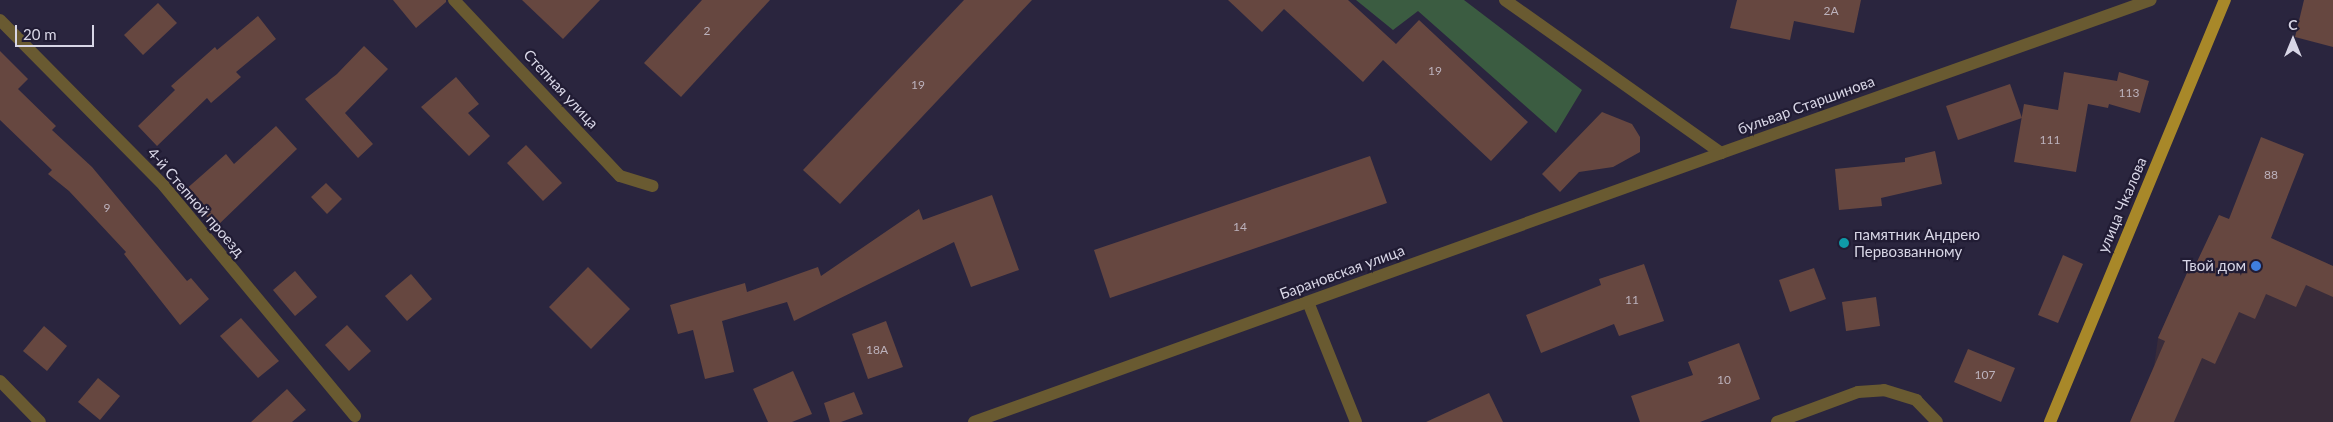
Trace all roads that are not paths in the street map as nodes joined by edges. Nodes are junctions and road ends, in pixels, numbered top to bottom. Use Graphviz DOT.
graph roads {
  1 [pos="454,0"];
  2 [pos="1506,0"];
  3 [pos="2151,0"];
  4 [pos="2225,0"];
  5 [pos="0,20"];
  6 [pos="1721,153"];
  7 [pos="652,186"];
  8 [pos="1308,302"];
  9 [pos="0,381"];
  10 [pos="355,416"];
  11 [pos="40,422"];
  12 [pos="974,422"];
  13 [pos="1356,422"];
  14 [pos="1777,422"];
  15 [pos="1936,422"];
  16 [pos="2050,422"];
  1 -- 7 [label="street, Степная улица"];
  2 -- 6 [label="street"];
  3 -- 6 [label="street, бульвар Старшинова"];
  4 -- 16 [label="main road, улица Чкалова"];
  5 -- 10 [label="street, 4-й Степной проезд"];
  6 -- 8 [label="street, Барановская улица"];
  8 -- 12 [label="street, Барановская улица"];
  8 -- 13 [label="street"];
  9 -- 11 [label="street"];
  14 -- 15 [label="street"];
}
